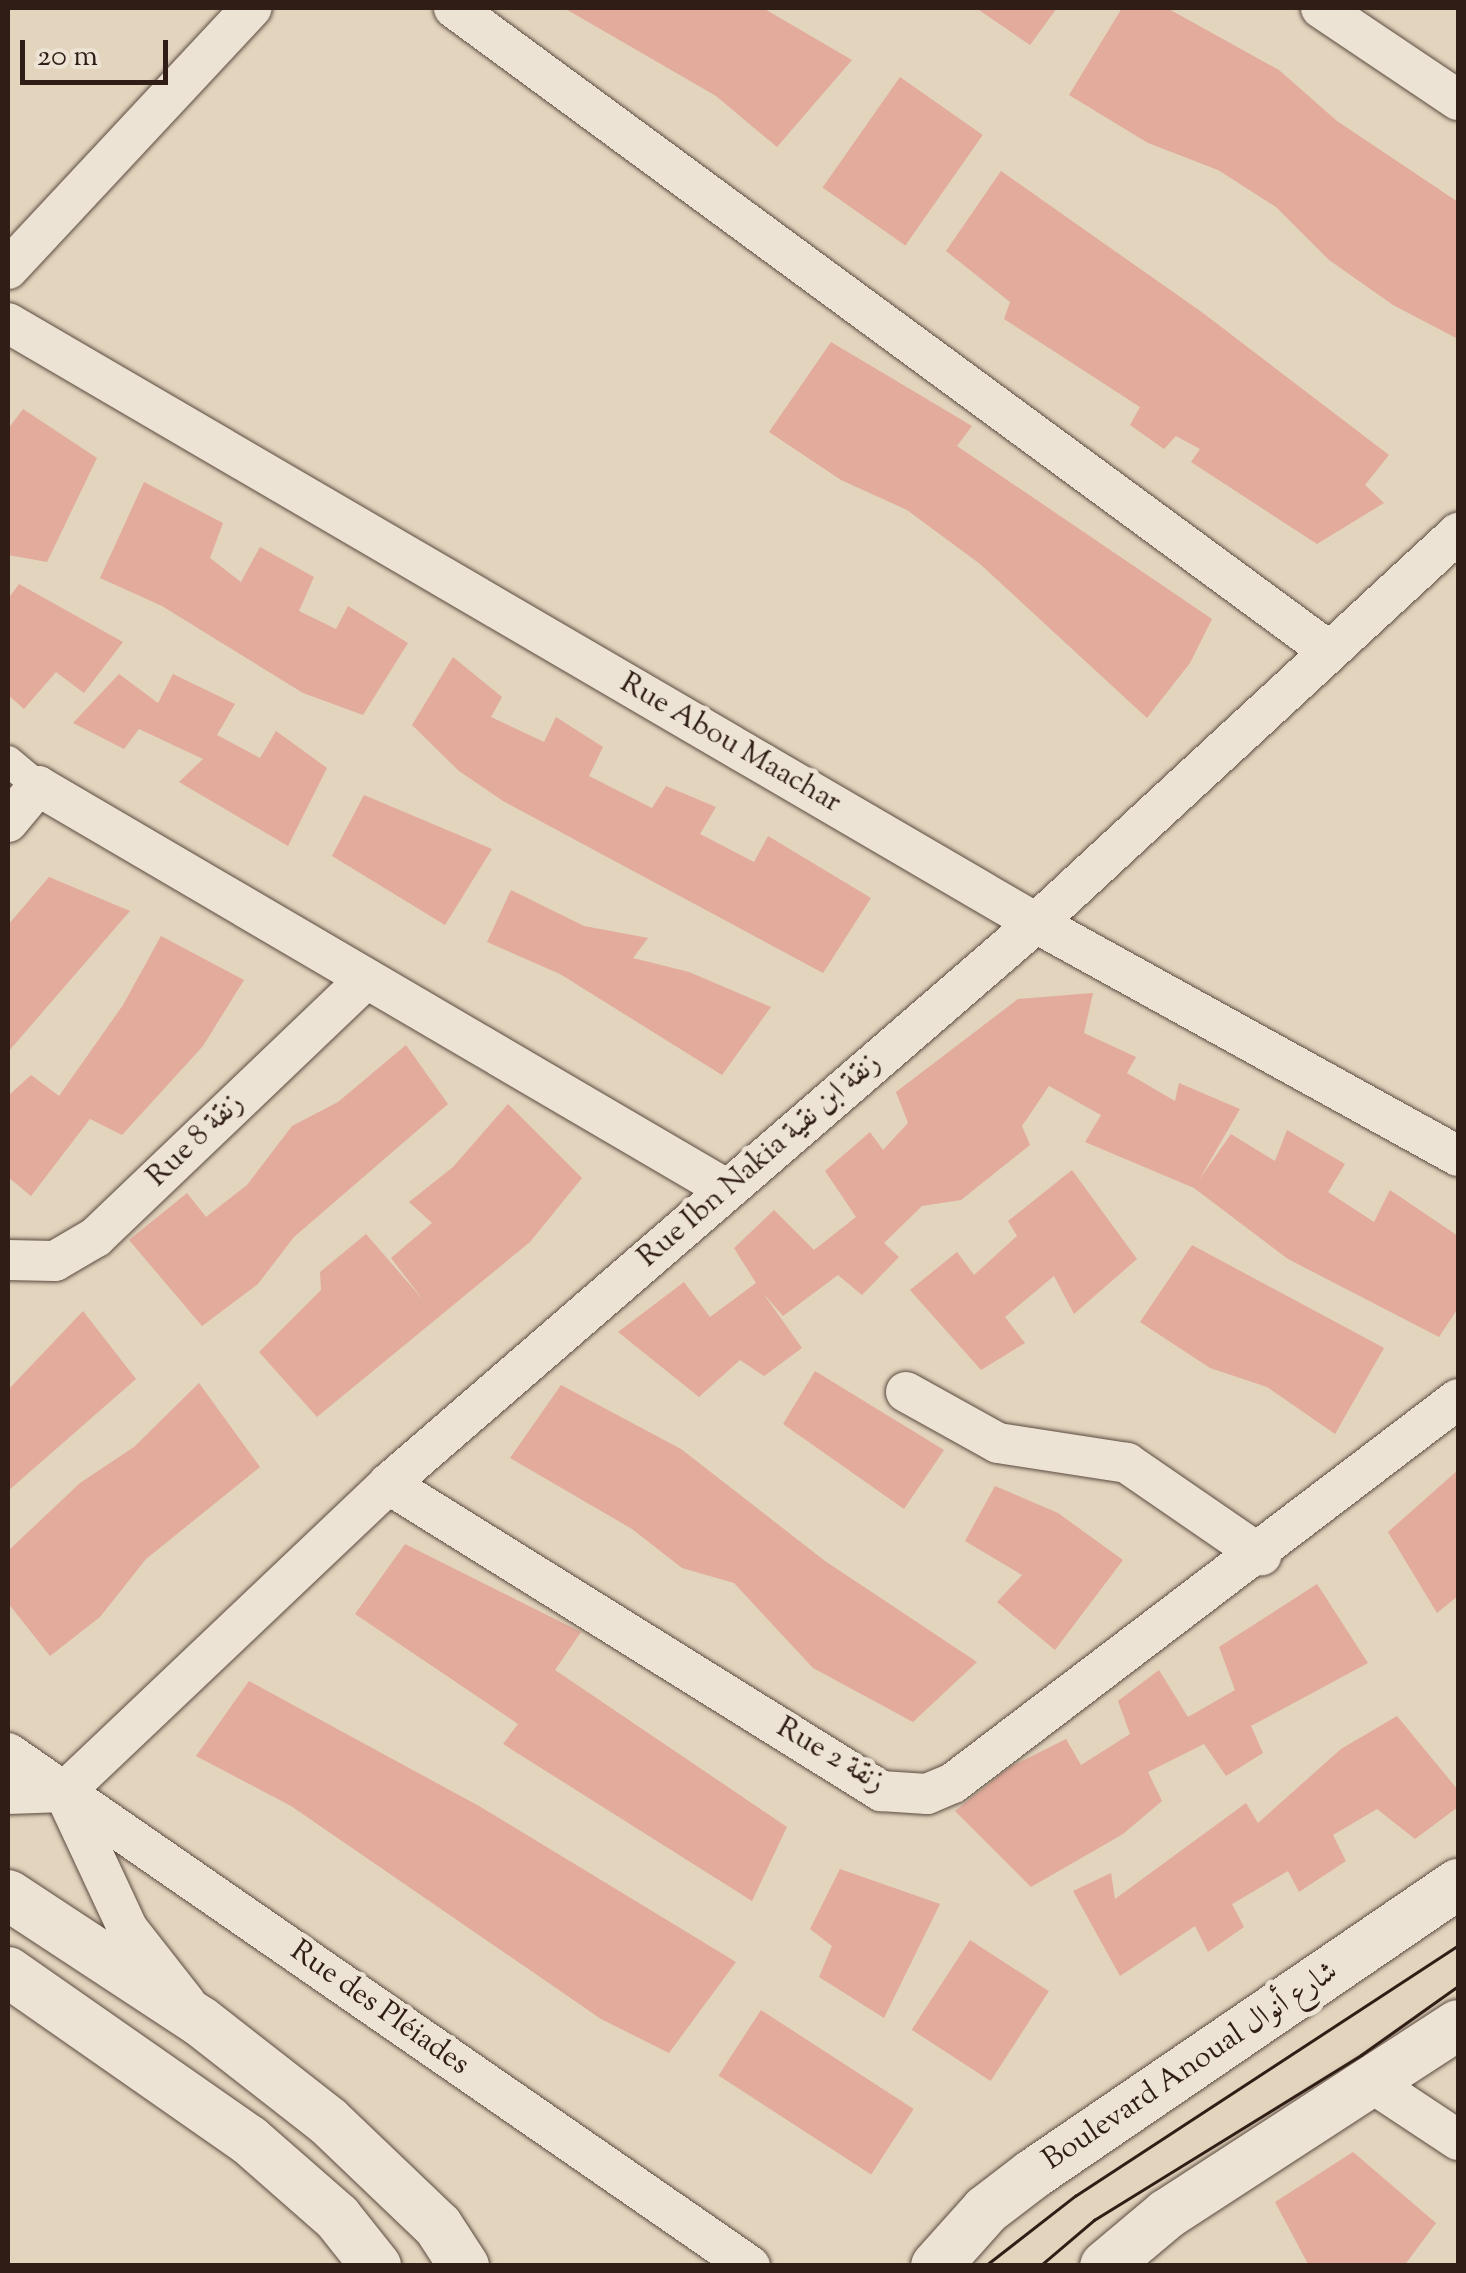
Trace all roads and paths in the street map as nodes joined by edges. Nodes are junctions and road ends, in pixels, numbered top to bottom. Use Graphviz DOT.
graph roads {
  1 [pos="251,8"];
  2 [pos="454,8"];
  3 [pos="1321,8"];
  4 [pos="1458,100"];
  5 [pos="8,269"];
  6 [pos="8,323"];
  7 [pos="1458,533"];
  8 [pos="1329,651"];
  9 [pos="23,774"];
  10 [pos="8,822"];
  11 [pos="1036,922"];
  12 [pos="366,979"];
  13 [pos="1458,1156"];
  14 [pos="726,1190"];
  15 [pos="8,1260"];
  16 [pos="906,1392"];
  17 [pos="1458,1399"];
  18 [pos="388,1484"];
  19 [pos="1260,1555"];
  20 [pos="8,1753"];
  21 [pos="64,1792"];
  22 [pos="8,1794"];
  23 [pos="1458,1884"];
  24 [pos="8,1895"];
  25 [pos="8,1972"];
  26 [pos="200,2021"];
  27 [pos="1458,2024"];
  28 [pos="1369,2081"];
  29 [pos="1458,2140"];
  30 [pos="376,2266"];
  31 [pos="464,2266"];
  32 [pos="750,2266"];
  33 [pos="936,2266"];
  34 [pos="1105,2266"];
  1 -- 5 [label="street"];
  2 -- 8 [label="street"];
  3 -- 4 [label="street"];
  6 -- 11 [label="street, Rue Abou Maachar"];
  7 -- 8 [label="street, Rue Ibn Nakia زنقة ابن نقية"];
  8 -- 11 [label="street, Rue Ibn Nakia زنقة ابن نقية"];
  9 -- 10 [label="street"];
  9 -- 12 [label="street"];
  11 -- 13 [label="street, Rue Abou Maachar"];
  11 -- 14 [label="street, Rue Ibn Nakia زنقة ابن نقية"];
  12 -- 14 [label="street"];
  12 -- 15 [label="street, Rue 8 زنقة"];
  14 -- 18 [label="street, Rue Ibn Nakia زنقة ابن نقية"];
  16 -- 19 [label="street"];
  17 -- 19 [label="street, Rue 2 زنقة"];
  18 -- 19 [label="street, Rue 2 زنقة"];
  18 -- 21 [label="street, Rue Ibn Nakia زنقة ابن نقية"];
  20 -- 21 [label="street, Rue des Pléiades"];
  21 -- 22 [label="street"];
  21 -- 26 [label="street"];
  21 -- 32 [label="street, Rue des Pléiades"];
  23 -- 33 [label="street, Boulevard Anoual شارع أنوال"];
  24 -- 26 [label="street"];
  25 -- 30 [label="street"];
  26 -- 31 [label="street"];
  27 -- 28 [label="street"];
  28 -- 29 [label="street"];
  28 -- 34 [label="street"];
}
